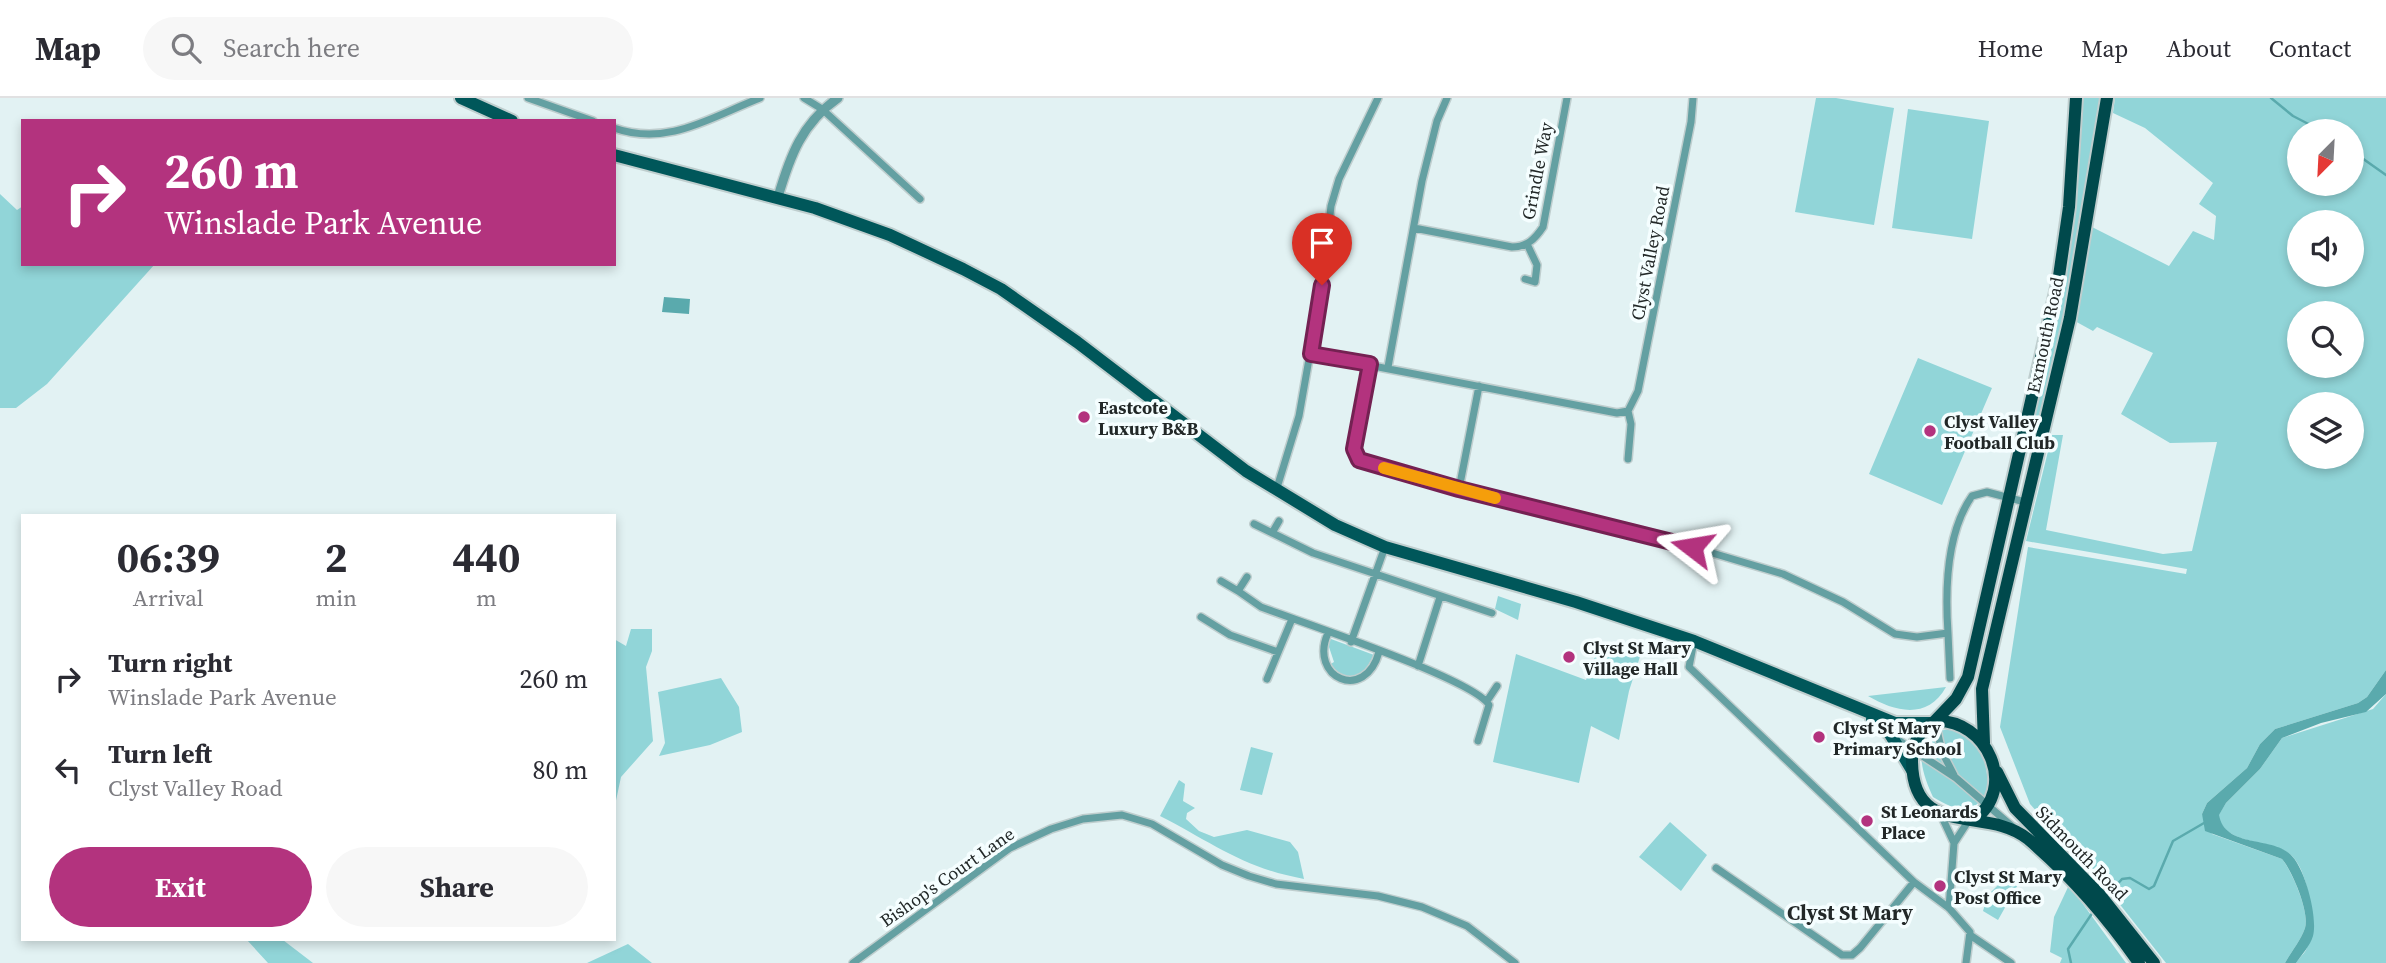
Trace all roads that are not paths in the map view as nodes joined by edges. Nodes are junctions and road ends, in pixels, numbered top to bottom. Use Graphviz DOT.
graph roads {
  1 [pos="461,98"];
  2 [pos="528,98"];
  3 [pos="760,98"];
  4 [pos="804,98"];
  5 [pos="838,98"];
  6 [pos="1378,98"];
  7 [pos="1447,98"];
  8 [pos="1567,98"];
  9 [pos="1693,98"];
  10 [pos="2076,98"];
  11 [pos="2107,98"];
  12 [pos="822,109"];
  13 [pos="508,119"];
  14 [pos="587,119"];
  15 [pos="616,128"];
  16 [pos="616,156"];
  17 [pos="778,197"];
  18 [pos="920,199"];
  19 [pos="1414,228"];
  20 [pos="1527,244"];
  21 [pos="1525,279"];
  22 [pos="1311,354"];
  23 [pos="1370,364"];
  24 [pos="1388,367"];
  25 [pos="1479,386"];
  26 [pos="1628,411"];
  27 [pos="1628,459"];
  28 [pos="1459,489"];
  29 [pos="1276,491"];
  30 [pos="2008,498"];
  31 [pos="2025,502"];
  32 [pos="1279,521"];
  33 [pos="1254,524"];
  34 [pos="1272,533"];
  35 [pos="1385,547"];
  36 [pos="1374,574"];
  37 [pos="1247,576"];
  38 [pos="1221,581"];
  39 [pos="1238,591"];
  40 [pos="1440,597"];
  41 [pos="1493,613"];
  42 [pos="1201,617"];
  43 [pos="1292,619"];
  44 [pos="1328,633"];
  45 [pos="1948,633"];
  46 [pos="1694,641"];
  47 [pos="1351,642"];
  48 [pos="1278,652"];
  49 [pos="1379,652"];
  50 [pos="1418,666"];
  51 [pos="1267,678"];
  52 [pos="1950,678"];
  53 [pos="1497,686"];
  54 [pos="1487,701"];
  55 [pos="1864,713"];
  56 [pos="1933,722"];
  57 [pos="1890,734"];
  58 [pos="1478,741"];
  59 [pos="1984,743"];
  60 [pos="1913,750"];
  61 [pos="1992,762"];
  62 [pos="1914,774"];
  63 [pos="1956,778"];
  64 [pos="1989,804"];
  65 [pos="1941,815"];
  66 [pos="1971,820"];
  67 [pos="2017,831"];
  68 [pos="1954,843"];
  69 [pos="1716,869"];
  70 [pos="1731,879"];
  71 [pos="1914,882"];
  72 [pos="1726,886"];
  73 [pos="2096,899"];
  74 [pos="1949,908"];
  75 [pos="2116,922"];
  76 [pos="1970,935"];
  77 [pos="853,963"];
  78 [pos="1515,963"];
  79 [pos="1965,963"];
  80 [pos="2011,963"];
  81 [pos="2139,963"];
  82 [pos="2154,963"];
  1 -- 13 [label="main road"];
  2 -- 14 [label="street"];
  3 -- 15 [label="street"];
  4 -- 12 [label="street"];
  5 -- 12 [label="street"];
  6 -- 22 [label="street"];
  7 -- 19 [label="street"];
  8 -- 20 [label="street, Grindle Way"];
  9 -- 26 [label="street, Clyst Valley Road"];
  10 -- 30 [label="highway, Exmouth Road"];
  11 -- 31 [label="highway, Exmouth Road"];
  12 -- 17 [label="street"];
  12 -- 18 [label="street"];
  16 -- 17 [label="main road"];
  17 -- 29 [label="main road"];
  19 -- 20 [label="street, Grindle Way"];
  19 -- 24 [label="street"];
  20 -- 21 [label="street, Grindle Way"];
  22 -- 23 [label="street"];
  22 -- 29 [label="street"];
  23 -- 24 [label="street"];
  23 -- 28 [label="street"];
  24 -- 25 [label="street"];
  25 -- 26 [label="street"];
  25 -- 28 [label="street"];
  26 -- 27 [label="street, Clyst Valley Road"];
  28 -- 45 [label="street"];
  29 -- 35 [label="main road"];
  30 -- 31 [label="street"];
  30 -- 45 [label="street"];
  30 -- 56 [label="highway, Exmouth Road"];
  31 -- 59 [label="highway, Exmouth Road"];
  32 -- 34 [label="street"];
  33 -- 34 [label="street"];
  34 -- 36 [label="street"];
  35 -- 36 [label="street"];
  35 -- 46 [label="main road"];
  36 -- 40 [label="street"];
  36 -- 47 [label="street"];
  37 -- 39 [label="street"];
  38 -- 39 [label="street"];
  39 -- 43 [label="street"];
  40 -- 41 [label="street"];
  40 -- 50 [label="street"];
  42 -- 48 [label="street"];
  43 -- 44 [label="street"];
  43 -- 48 [label="street"];
  44 -- 47 [label="street"];
  44 -- 49 [label="street"];
  45 -- 52 [label="street"];
  46 -- 55 [label="main road"];
  46 -- 71 [label="street"];
  47 -- 49 [label="street"];
  48 -- 51 [label="street"];
  49 -- 50 [label="street"];
  50 -- 54 [label="street"];
  53 -- 54 [label="street"];
  54 -- 58 [label="street"];
  55 -- 56 [label="main road"];
  55 -- 57 [label="main road"];
  56 -- 59 [label="highway"];
  56 -- 60 [label="highway, Exmouth Road"];
  56 -- 63 [label="street"];
  57 -- 60 [label="street"];
  57 -- 62 [label="main road"];
  59 -- 61 [label="highway, Sidmouth Road"];
  60 -- 62 [label="highway"];
  60 -- 63 [label="street"];
  61 -- 64 [label="highway"];
  61 -- 73 [label="highway, Sidmouth Road"];
  62 -- 65 [label="highway"];
  63 -- 64 [label="street"];
  64 -- 66 [label="highway"];
  64 -- 67 [label="street"];
  65 -- 66 [label="highway, Sidmouth Road"];
  65 -- 68 [label="street"];
  66 -- 67 [label="highway, Sidmouth Road"];
  66 -- 68 [label="street"];
  67 -- 73 [label="highway, Sidmouth Road"];
  68 -- 74 [label="street"];
  69 -- 70 [label="street"];
  70 -- 71 [label="street"];
  70 -- 72 [label="street"];
  71 -- 74 [label="street"];
  73 -- 75 [label="highway, Sidmouth Road"];
  74 -- 76 [label="street"];
  75 -- 81 [label="highway, Sidmouth Road"];
  75 -- 82 [label="highway, Sidmouth Road"];
  76 -- 79 [label="street"];
  76 -- 80 [label="street"];
  77 -- 78 [label="street, Bishop's Court Lane"];
}
